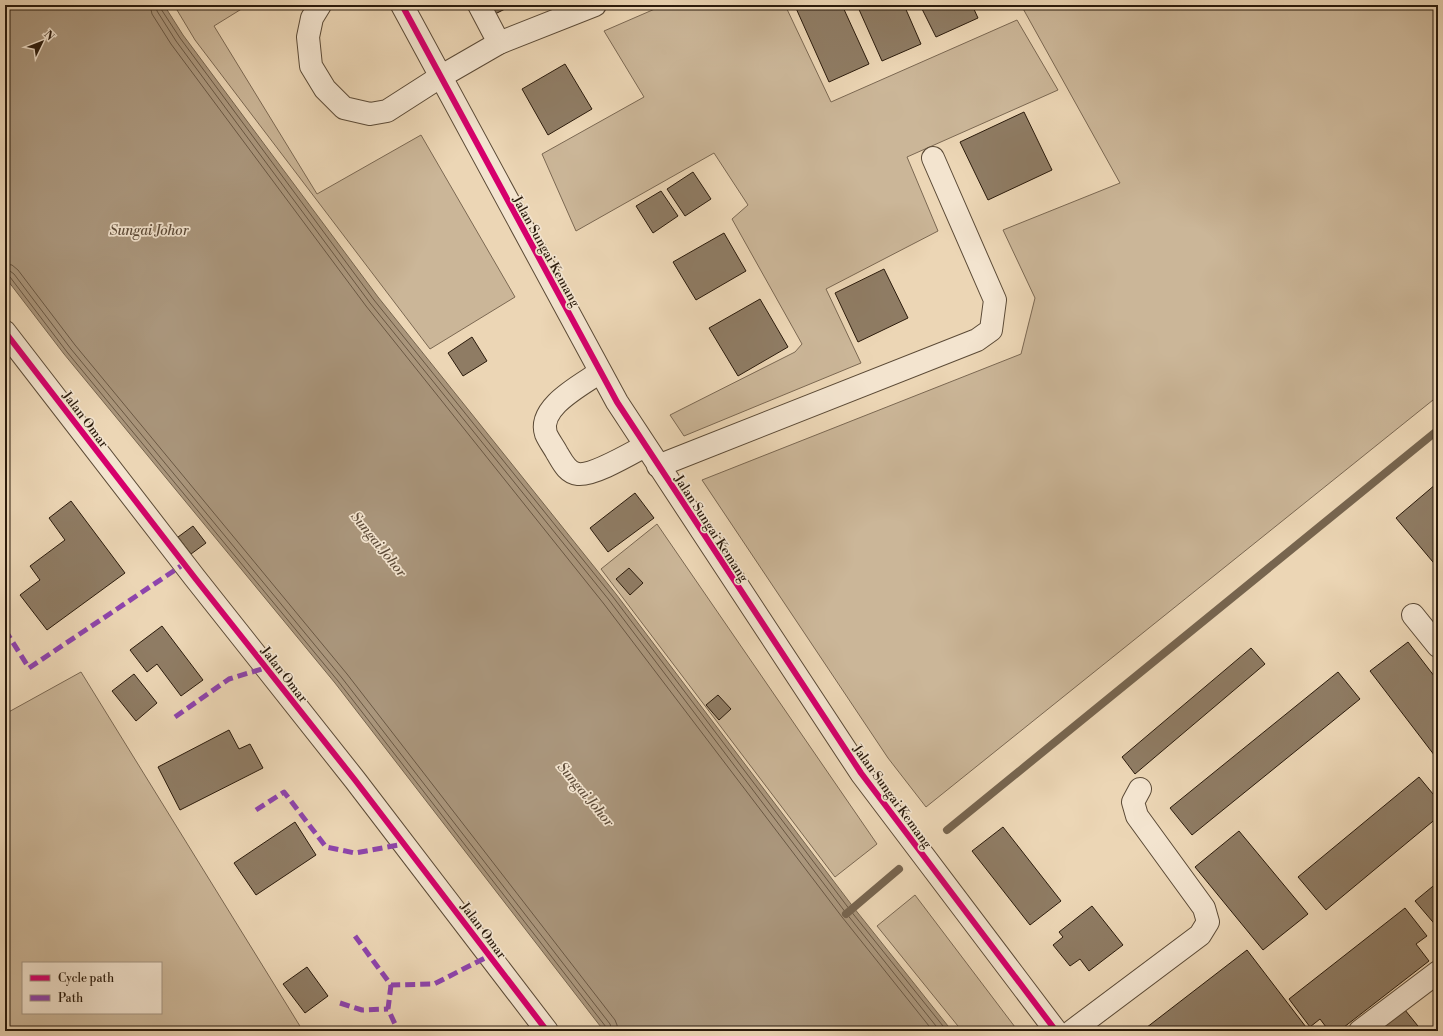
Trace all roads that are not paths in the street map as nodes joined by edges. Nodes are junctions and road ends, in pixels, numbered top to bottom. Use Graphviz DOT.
graph roads {
  1 [pos="320,5"];
  2 [pos="402,5"];
  3 [pos="479,5"];
  4 [pos="595,5"];
  5 [pos="499,43"];
  6 [pos="440,77"];
  7 [pos="933,158"];
  8 [pos="5,332"];
  9 [pos="600,372"];
  10 [pos="644,446"];
  11 [pos="658,466"];
  12 [pos="1413,616"];
  13 [pos="1438,646"];
  14 [pos="1140,789"];
  15 [pos="1438,972"];
  16 [pos="540,1029"];
  17 [pos="1056,1031"];
  18 [pos="1072,1031"];
  19 [pos="1360,1031"];
  1 -- 6 [label="street"];
  2 -- 6 [label="street, Jalan Sungai Kemang"];
  3 -- 5 [label="street"];
  4 -- 5 [label="street"];
  5 -- 6 [label="street"];
  6 -- 9 [label="street, Jalan Sungai Kemang"];
  7 -- 11 [label="street"];
  8 -- 16 [label="street, Jalan Omar"];
  9 -- 10 [label="street, Jalan Sungai Kemang"];
  9 -- 10 [label="street"];
  10 -- 11 [label="street, Jalan Sungai Kemang"];
  11 -- 17 [label="street, Jalan Sungai Kemang"];
  12 -- 13 [label="street"];
  14 -- 18 [label="street"];
  15 -- 19 [label="street"];
}
